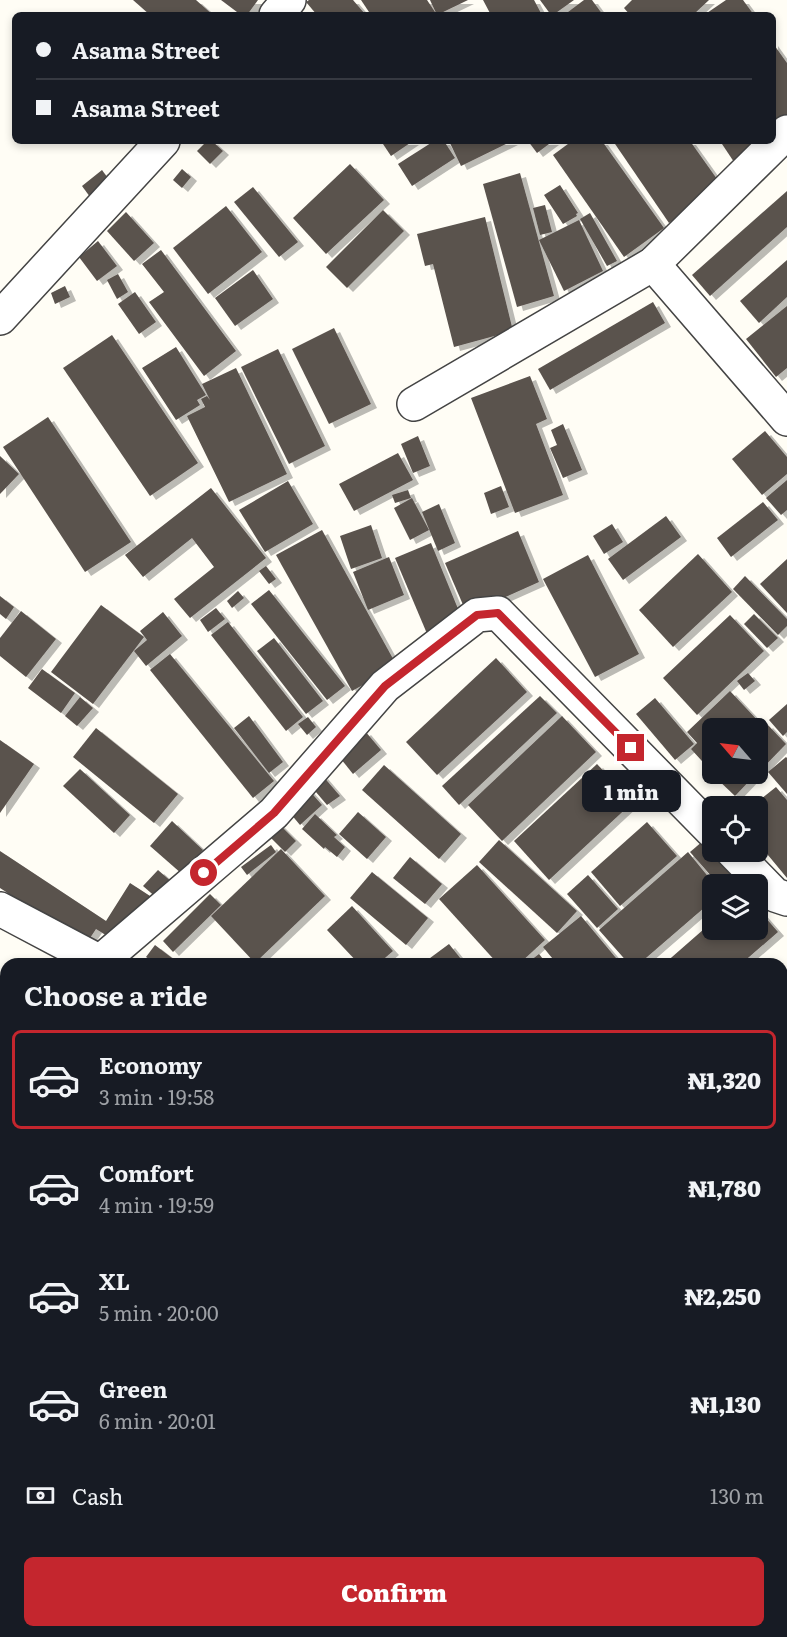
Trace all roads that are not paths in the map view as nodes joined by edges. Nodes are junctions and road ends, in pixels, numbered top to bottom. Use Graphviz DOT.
graph roads {
  1 [pos="289,0"];
  2 [pos="279,12"];
  3 [pos="787,132"];
  4 [pos="776,143"];
  5 [pos="160,144"];
  6 [pos="775,144"];
  7 [pos="653,264"];
  8 [pos="0,318"];
  9 [pos="414,404"];
  10 [pos="787,419"];
  11 [pos="702,821"];
  12 [pos="743,862"];
  13 [pos="787,899"];
  14 [pos="0,909"];
  15 [pos="93,958"];
  16 [pos="108,958"];
  1 -- 2 [label="street"];
  3 -- 4 [label="street"];
  5 -- 8 [label="street"];
  6 -- 7 [label="street"];
  7 -- 9 [label="street"];
  7 -- 10 [label="street"];
  11 -- 16 [label="street"];
  12 -- 13 [label="street"];
  14 -- 15 [label="street"];
}
